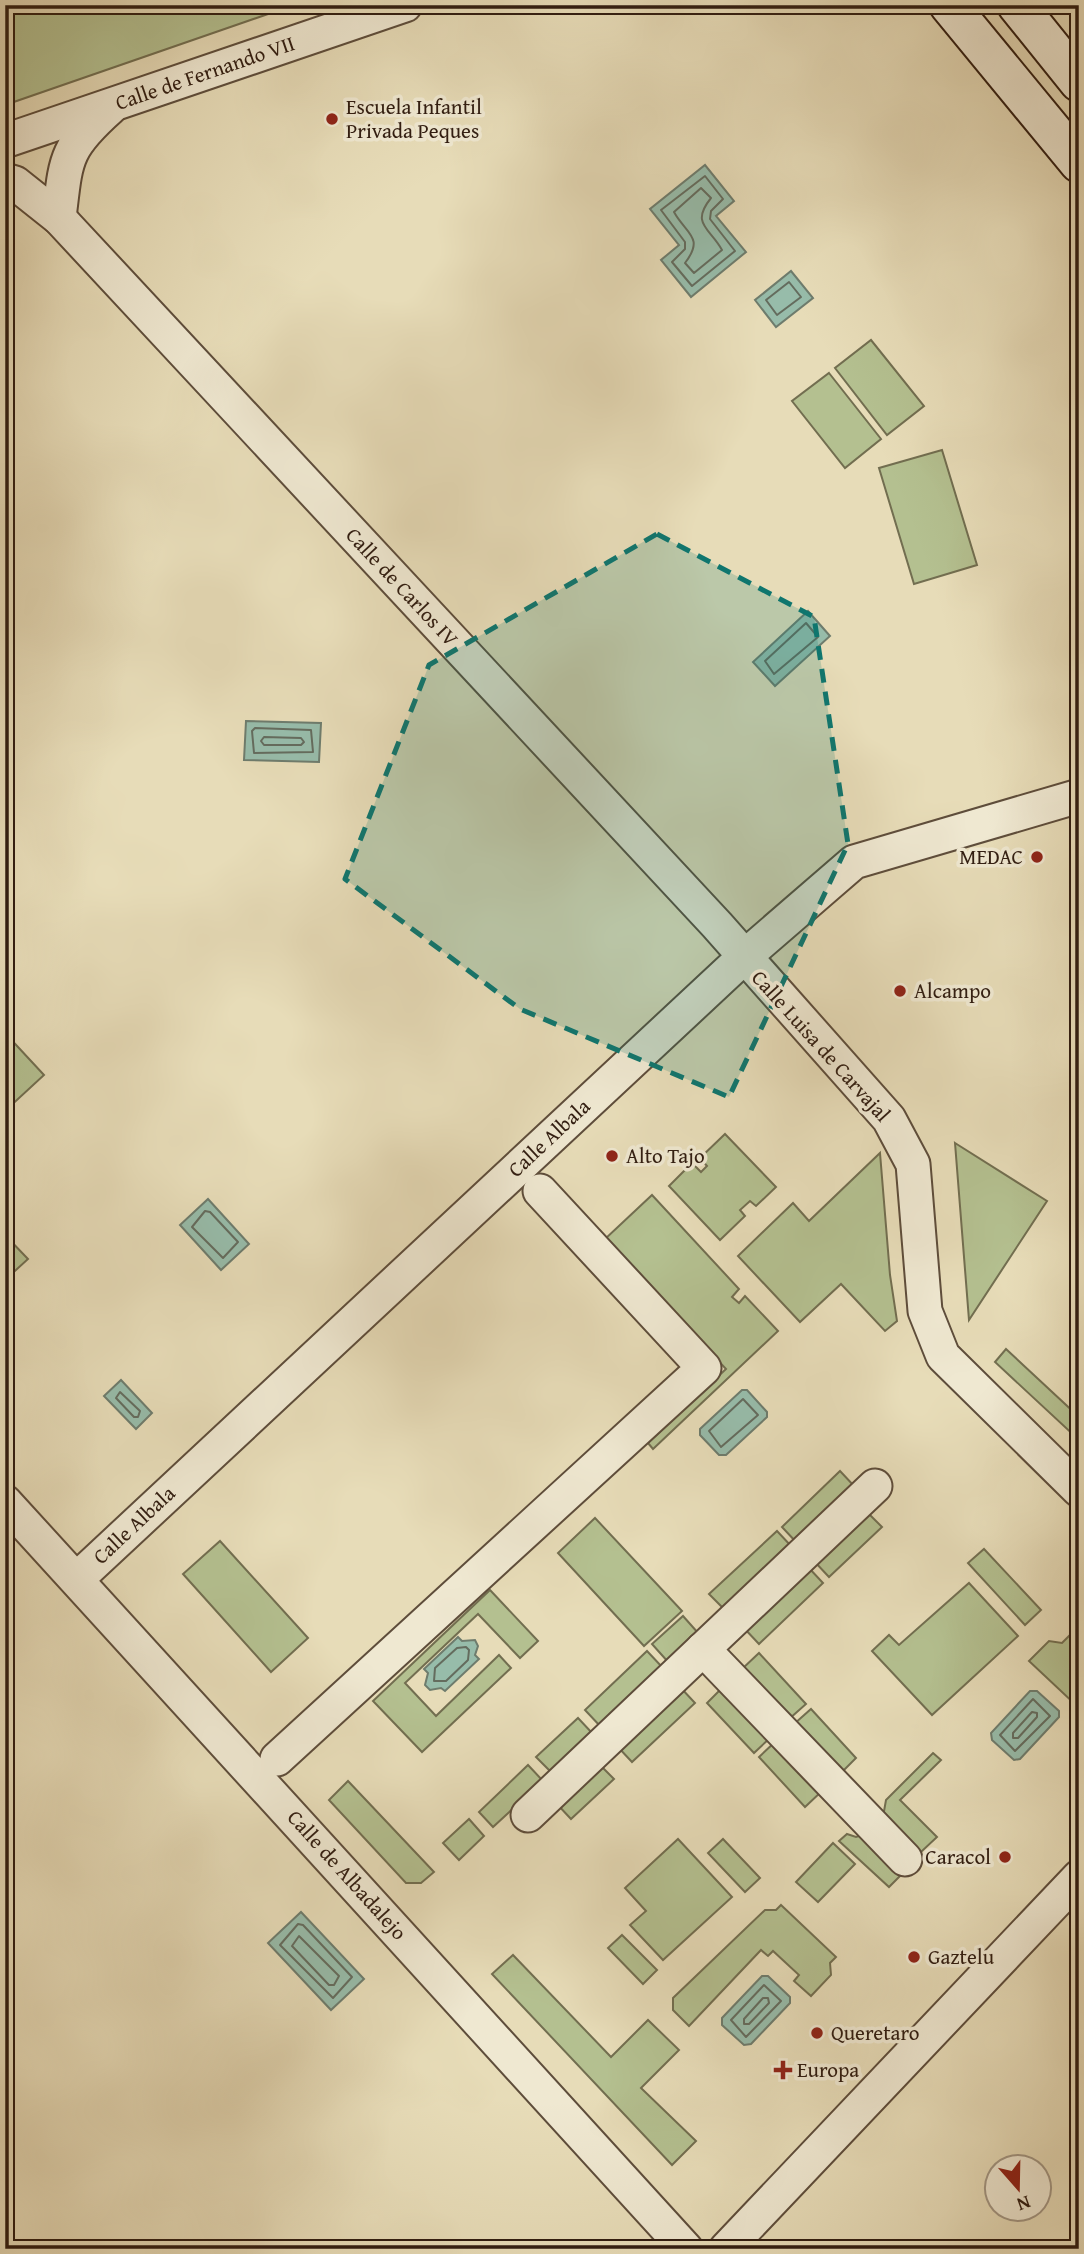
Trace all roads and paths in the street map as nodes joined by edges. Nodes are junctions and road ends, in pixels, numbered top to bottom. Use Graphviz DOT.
graph roads {
  1 [pos="405,5"];
  2 [pos="949,5"];
  3 [pos="1017,5"];
  4 [pos="1079,82"];
  5 [pos="117,102"];
  6 [pos="5,141"];
  7 [pos="1079,163"];
  8 [pos="5,180"];
  9 [pos="59,218"];
  10 [pos="1079,796"];
  11 [pos="743,958"];
  12 [pos="540,1191"];
  13 [pos="874,1486"];
  14 [pos="1079,1490"];
  15 [pos="5,1502"];
  16 [pos="77,1579"];
  17 [pos="703,1649"];
  18 [pos="277,1759"];
  19 [pos="528,1815"];
  20 [pos="905,1859"];
  21 [pos="1079,1877"];
  22 [pos="686,2249"];
  23 [pos="726,2249"];
  1 -- 5 [label="street, Calle de Fernando VII"];
  2 -- 7 [label="main road"];
  3 -- 4 [label="main road"];
  5 -- 6 [label="street, Calle de Fernando VII"];
  5 -- 9 [label="street"];
  8 -- 9 [label="street, Calle de Carlos IV"];
  9 -- 11 [label="street, Calle de Carlos IV"];
  10 -- 11 [label="street, Calle Albala"];
  11 -- 14 [label="street, Calle Luisa de Carvajal"];
  11 -- 16 [label="street, Calle Albala"];
  12 -- 18 [label="street"];
  13 -- 17 [label="street"];
  15 -- 16 [label="street, Calle de Albadalejo"];
  16 -- 22 [label="street, Calle de Albadalejo"];
  17 -- 19 [label="street"];
  17 -- 20 [label="street"];
  21 -- 23 [label="street"];
}
